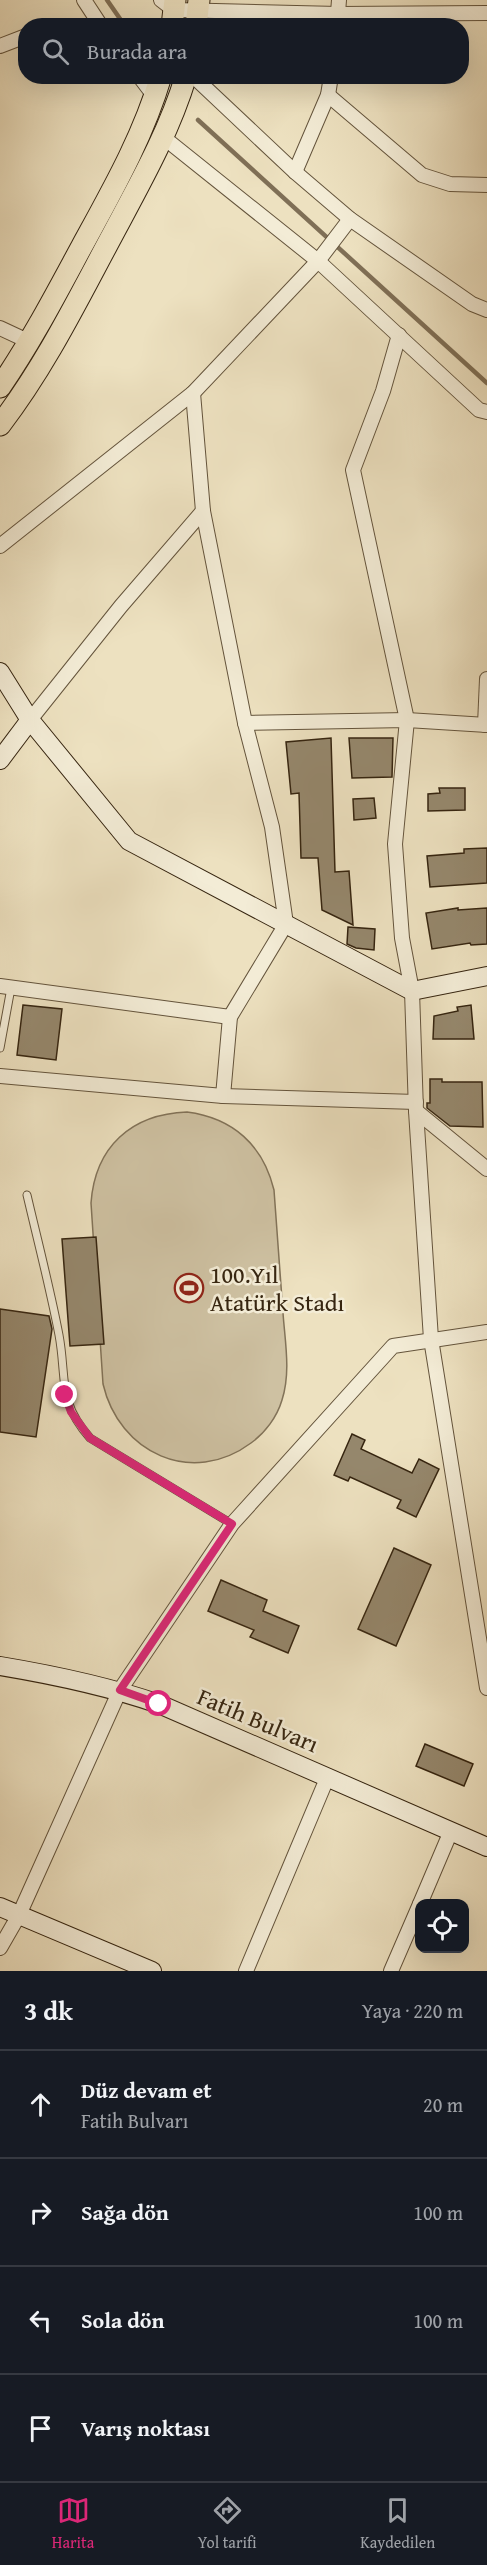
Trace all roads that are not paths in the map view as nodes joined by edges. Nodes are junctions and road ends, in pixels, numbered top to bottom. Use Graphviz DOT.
graph roads {
  1 [pos="84,0"];
  2 [pos="171,9"];
  3 [pos="198,12"];
  4 [pos="338,13"];
  5 [pos="487,13"];
  6 [pos="96,18"];
  7 [pos="18,39"];
  8 [pos="0,46"];
  9 [pos="145,84"];
  10 [pos="159,84"];
  11 [pos="183,84"];
  12 [pos="202,84"];
  13 [pos="330,84"];
  14 [pos="328,95"];
  15 [pos="155,97"];
  16 [pos="164,137"];
  17 [pos="295,172"];
  18 [pos="487,185"];
  19 [pos="350,219"];
  20 [pos="318,261"];
  21 [pos="487,310"];
  22 [pos="0,328"];
  23 [pos="399,335"];
  24 [pos="30,342"];
  25 [pos="0,387"];
  26 [pos="194,393"];
  27 [pos="487,412"];
  28 [pos="0,425"];
  29 [pos="203,511"];
  30 [pos="0,546"];
  31 [pos="0,672"];
  32 [pos="487,679"];
  33 [pos="30,720"];
  34 [pos="407,720"];
  35 [pos="245,723"];
  36 [pos="486,725"];
  37 [pos="0,760"];
  38 [pos="286,924"];
  39 [pos="487,976"];
  40 [pos="6,987"];
  41 [pos="412,991"];
  42 [pos="230,1017"];
  43 [pos="0,1048"];
  44 [pos="0,1076"];
  45 [pos="223,1096"];
  46 [pos="416,1107"];
  47 [pos="487,1169"];
  48 [pos="27,1195"];
  49 [pos="487,1332"];
  50 [pos="431,1339"];
  51 [pos="232,1524"];
  52 [pos="0,1666"];
  53 [pos="487,1688"];
  54 [pos="120,1690"];
  55 [pos="328,1776"];
  56 [pos="451,1831"];
  57 [pos="487,1847"];
  58 [pos="422,1899"];
  59 [pos="0,1907"];
  60 [pos="19,1914"];
  61 [pos="415,1915"];
  62 [pos="0,1948"];
  63 [pos="152,1971"];
  64 [pos="246,1971"];
  65 [pos="390,1971"];
  1 -- 6 [label="street"];
  2 -- 3 [label="street"];
  3 -- 4 [label="street"];
  4 -- 5 [label="street"];
  7 -- 8 [label="street"];
  9 -- 15 [label="street"];
  10 -- 15 [label="main road"];
  11 -- 16 [label="main road"];
  12 -- 17 [label="street"];
  13 -- 14 [label="street"];
  14 -- 17 [label="street"];
  14 -- 18 [label="street"];
  15 -- 24 [label="main road"];
  16 -- 20 [label="street"];
  16 -- 28 [label="main road"];
  17 -- 19 [label="street"];
  19 -- 20 [label="street"];
  19 -- 21 [label="street"];
  20 -- 23 [label="street"];
  20 -- 26 [label="street"];
  22 -- 24 [label="street"];
  23 -- 27 [label="street"];
  23 -- 34 [label="street"];
  24 -- 25 [label="main road"];
  26 -- 29 [label="street"];
  26 -- 30 [label="street"];
  29 -- 33 [label="street"];
  29 -- 35 [label="street"];
  31 -- 33 [label="main road"];
  32 -- 36 [label="street"];
  33 -- 37 [label="main road"];
  33 -- 38 [label="main road"];
  34 -- 35 [label="street"];
  34 -- 36 [label="street"];
  34 -- 41 [label="street"];
  35 -- 38 [label="street"];
  38 -- 41 [label="main road"];
  38 -- 42 [label="street"];
  39 -- 41 [label="main road"];
  40 -- 42 [label="street"];
  40 -- 43 [label="lane"];
  41 -- 46 [label="street"];
  42 -- 45 [label="street"];
  44 -- 45 [label="street"];
  45 -- 46 [label="street"];
  46 -- 47 [label="street"];
  46 -- 50 [label="street"];
  48 -- 51 [label="lane"];
  49 -- 50 [label="street"];
  50 -- 51 [label="street"];
  50 -- 53 [label="street"];
  51 -- 54 [label="street"];
  52 -- 54 [label="main road, Fatih Bulvarı"];
  54 -- 55 [label="main road, Fatih Bulvarı"];
  54 -- 60 [label="street"];
  55 -- 56 [label="main road, Fatih Bulvarı"];
  55 -- 64 [label="street"];
  56 -- 57 [label="main road, Fatih Bulvarı"];
  56 -- 58 [label="street"];
  59 -- 60 [label="main road"];
  60 -- 62 [label="street"];
  60 -- 63 [label="main road"];
  61 -- 65 [label="street"];
}
